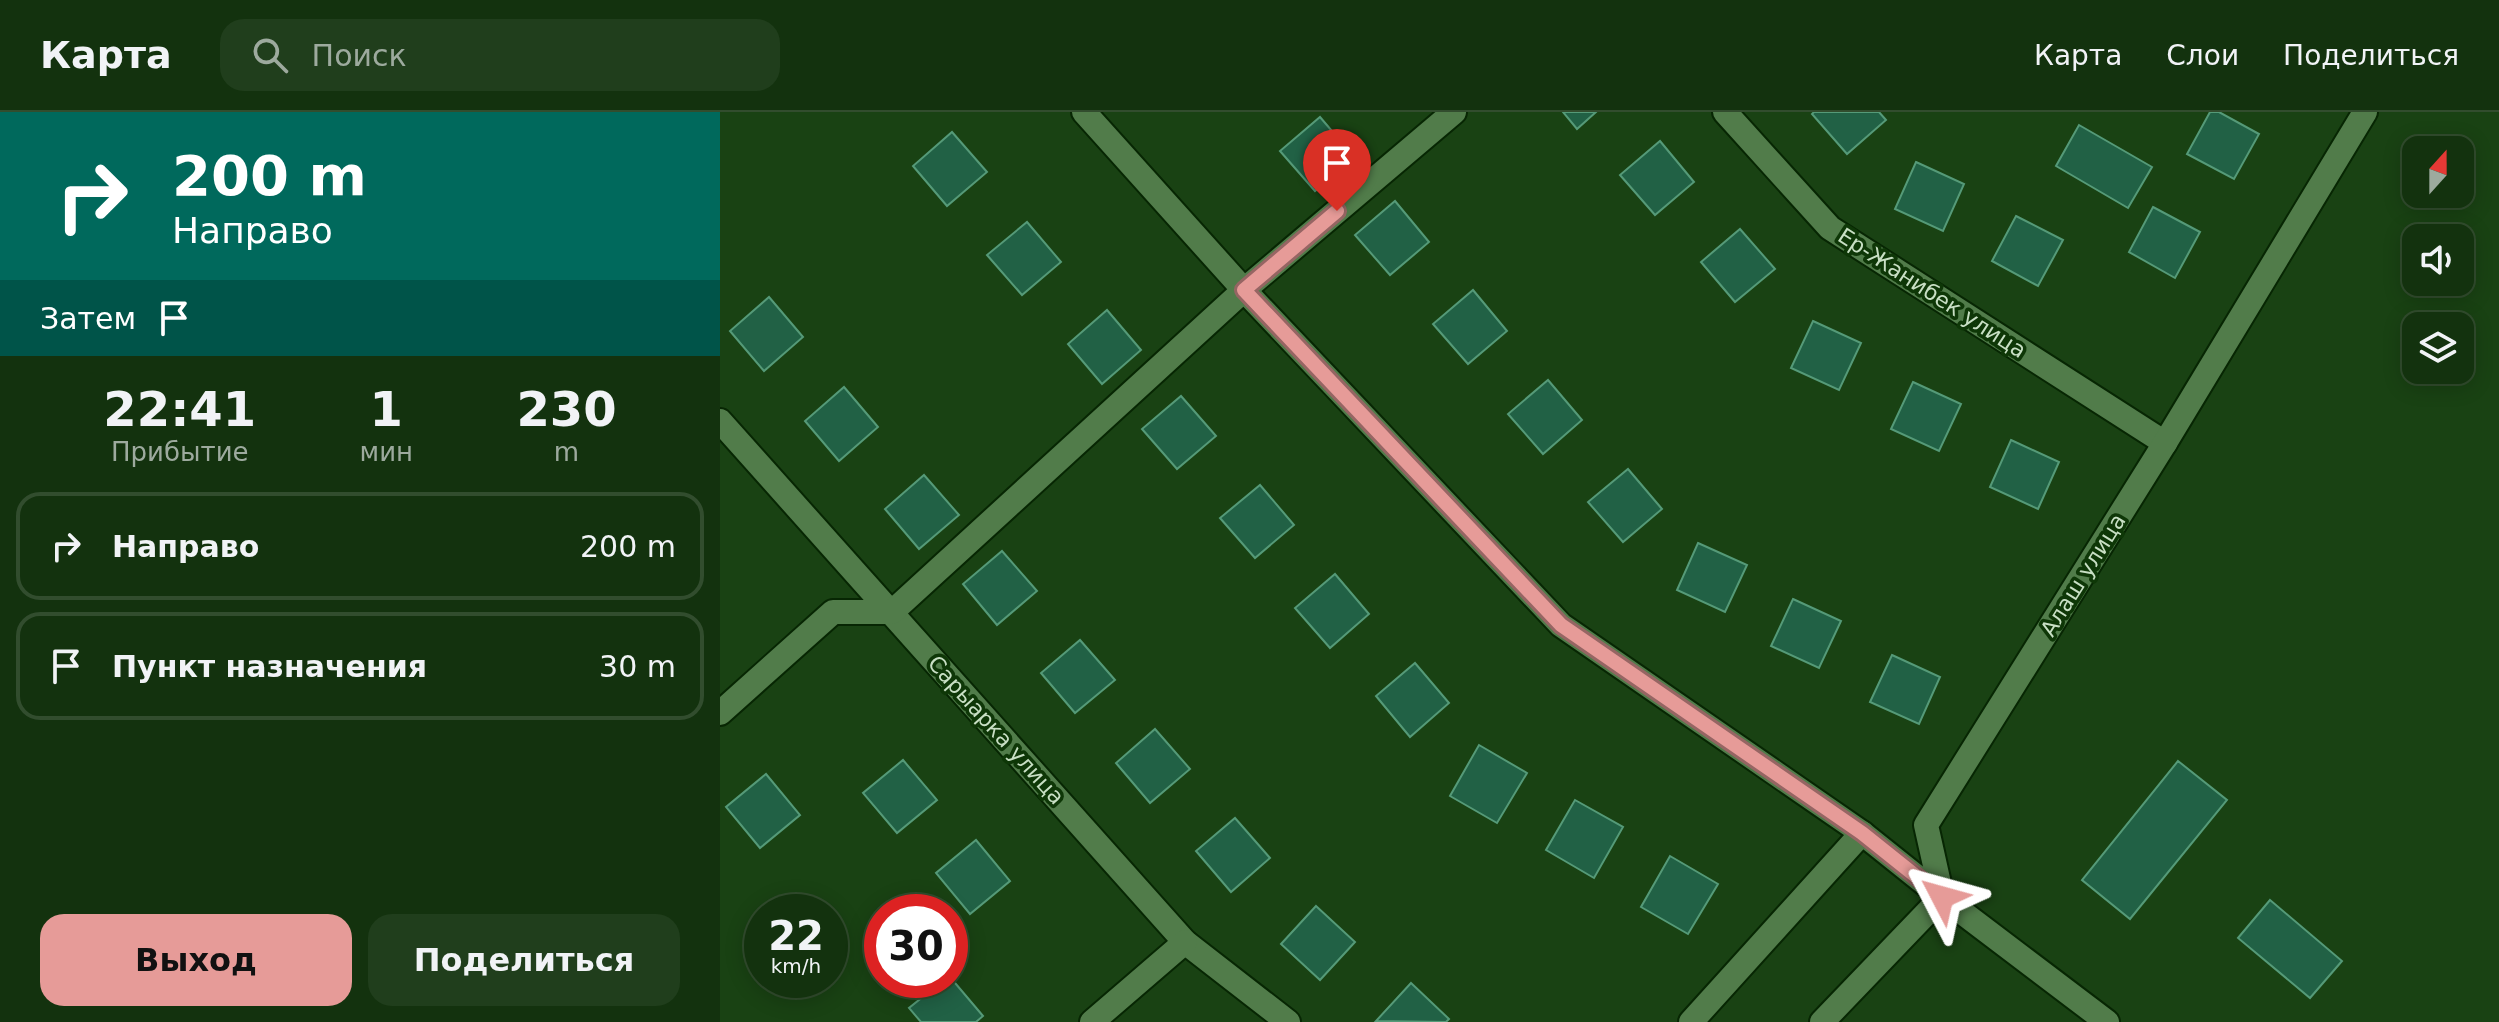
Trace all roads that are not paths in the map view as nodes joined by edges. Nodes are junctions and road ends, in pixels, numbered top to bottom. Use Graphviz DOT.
graph roads {
  1 [pos="1084,112"];
  2 [pos="1454,112"];
  3 [pos="1725,112"];
  4 [pos="2365,112"];
  5 [pos="1244,290"];
  6 [pos="720,421"];
  7 [pos="2165,443"];
  8 [pos="892,612"];
  9 [pos="720,713"];
  10 [pos="1862,833"];
  11 [pos="1942,897"];
  12 [pos="1185,942"];
  13 [pos="1092,1022"];
  14 [pos="1288,1022"];
  15 [pos="1691,1022"];
  16 [pos="1822,1022"];
  17 [pos="2107,1022"];
  1 -- 5 [label="street"];
  2 -- 5 [label="street"];
  3 -- 7 [label="street, Ер-Жанибек улица"];
  4 -- 7 [label="street, Алаш улица"];
  5 -- 8 [label="street"];
  5 -- 10 [label="street"];
  6 -- 8 [label="street, Сарыарка улица"];
  7 -- 11 [label="street, Алаш улица"];
  8 -- 9 [label="street"];
  8 -- 12 [label="street, Сарыарка улица"];
  10 -- 11 [label="street"];
  10 -- 15 [label="street"];
  11 -- 16 [label="street"];
  11 -- 17 [label="street"];
  12 -- 13 [label="street"];
  12 -- 14 [label="street, Сарыарка улица"];
}
